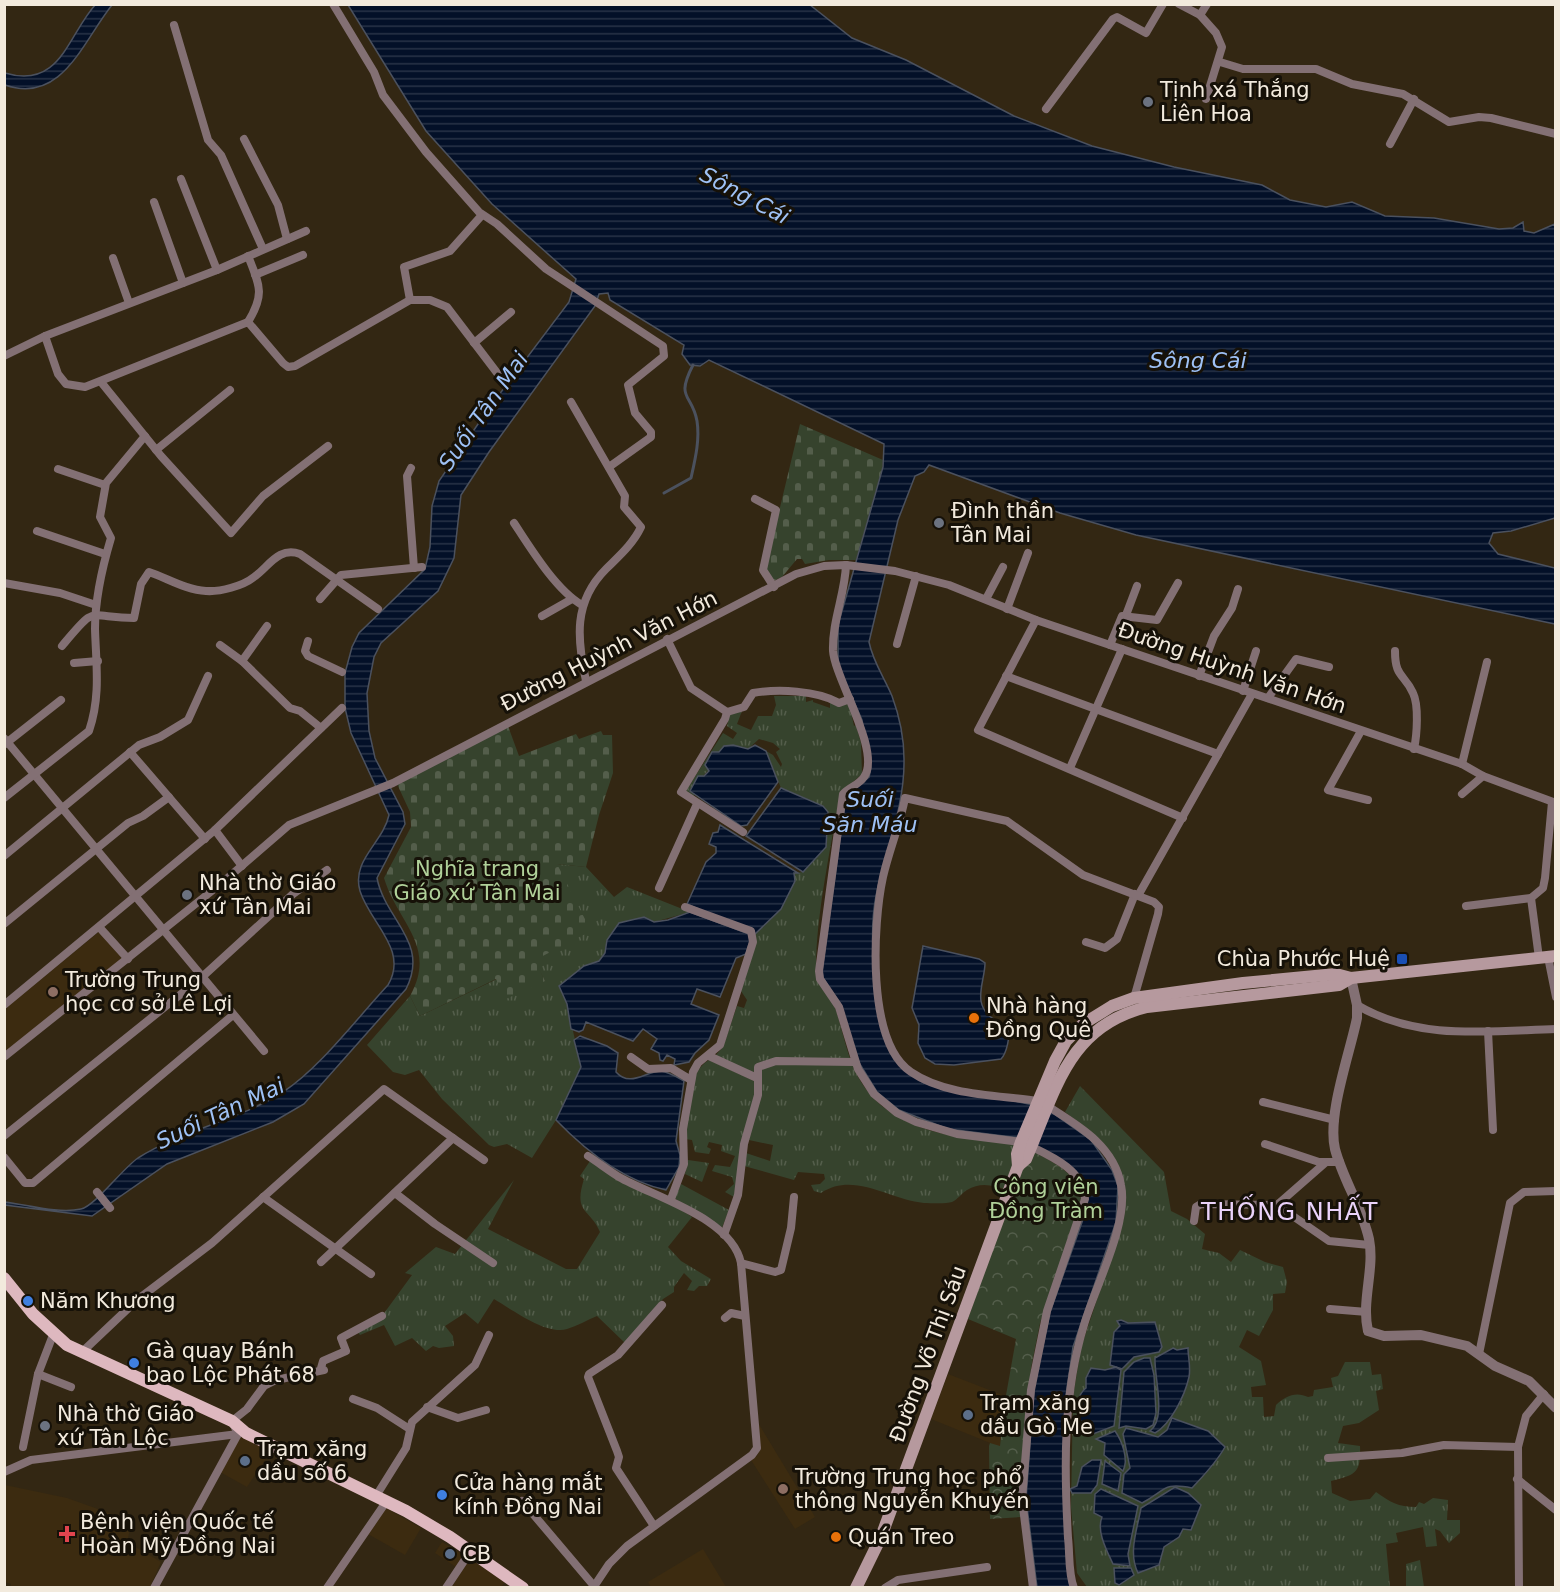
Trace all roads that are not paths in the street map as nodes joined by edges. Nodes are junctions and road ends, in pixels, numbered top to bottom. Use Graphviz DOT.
graph roads {
  1 [pos="333,4"];
  2 [pos="1163,4"];
  3 [pos="1179,4"];
  4 [pos="1207,4"];
  5 [pos="1200,15"];
  6 [pos="174,25"];
  7 [pos="1220,62"];
  8 [pos="1206,99"];
  9 [pos="1414,99"];
  10 [pos="1046,109"];
  11 [pos="1556,134"];
  12 [pos="244,139"];
  13 [pos="1390,144"];
  14 [pos="181,179"];
  15 [pos="154,202"];
  16 [pos="483,215"];
  17 [pos="306,231"];
  18 [pos="287,239"];
  19 [pos="263,249"];
  20 [pos="303,255"];
  21 [pos="248,256"];
  22 [pos="113,258"];
  23 [pos="217,270"];
  24 [pos="255,275"];
  25 [pos="183,284"];
  26 [pos="410,300"];
  27 [pos="129,303"];
  28 [pos="511,312"];
  29 [pos="248,322"];
  30 [pos="45,336"];
  31 [pos="474,344"];
  32 [pos="4,356"];
  33 [pos="102,382"];
  34 [pos="504,382"];
  35 [pos="230,390"];
  36 [pos="571,402"];
  37 [pos="145,436"];
  38 [pos="328,446"];
  39 [pos="156,450"];
  40 [pos="609,467"];
  41 [pos="411,468"];
  42 [pos="58,469"];
  43 [pos="105,485"];
  44 [pos="756,499"];
  45 [pos="514,523"];
  46 [pos="37,531"];
  47 [pos="1028,553"];
  48 [pos="105,554"];
  49 [pos="846,565"];
  50 [pos="1003,567"];
  51 [pos="916,576"];
  52 [pos="336,580"];
  53 [pos="4,583"];
  54 [pos="1178,583"];
  55 [pos="1137,586"];
  56 [pos="774,587"];
  57 [pos="1238,589"];
  58 [pos="320,599"];
  59 [pos="572,599"];
  60 [pos="986,599"];
  61 [pos="582,605"];
  62 [pos="96,609"];
  63 [pos="378,609"];
  64 [pos="1007,609"];
  65 [pos="1126,615"];
  66 [pos="542,616"];
  67 [pos="1036,620"];
  68 [pos="267,626"];
  69 [pos="667,639"];
  70 [pos="308,641"];
  71 [pos="897,644"];
  72 [pos="220,645"];
  73 [pos="1110,645"];
  74 [pos="62,646"];
  75 [pos="1122,649"];
  76 [pos="1256,651"];
  77 [pos="1395,651"];
  78 [pos="98,661"];
  79 [pos="242,661"];
  80 [pos="1487,662"];
  81 [pos="74,663"];
  82 [pos="1329,667"];
  83 [pos="342,672"];
  84 [pos="208,676"];
  85 [pos="1006,676"];
  86 [pos="1199,676"];
  87 [pos="586,681"];
  88 [pos="1242,691"];
  89 [pos="1252,694"];
  90 [pos="1268,698"];
  91 [pos="850,699"];
  92 [pos="61,700"];
  93 [pos="342,708"];
  94 [pos="1095,709"];
  95 [pos="727,712"];
  96 [pos="321,728"];
  97 [pos="1361,731"];
  98 [pos="6,742"];
  99 [pos="1414,749"];
  100 [pos="130,752"];
  101 [pos="1218,754"];
  102 [pos="1462,764"];
  103 [pos="1070,768"];
  104 [pos="35,774"];
  105 [pos="1483,776"];
  106 [pos="1462,794"];
  107 [pos="169,797"];
  108 [pos="4,798"];
  109 [pos="1368,800"];
  110 [pos="1554,803"];
  111 [pos="698,804"];
  112 [pos="61,810"];
  113 [pos="1183,818"];
  114 [pos="215,830"];
  115 [pos="743,832"];
  116 [pos="205,839"];
  117 [pos="97,849"];
  118 [pos="4,856"];
  119 [pos="242,866"];
  120 [pos="327,870"];
  121 [pos="659,888"];
  122 [pos="1137,894"];
  123 [pos="135,897"];
  124 [pos="1531,898"];
  125 [pos="1466,906"];
  126 [pos="685,907"];
  127 [pos="4,924"];
  128 [pos="100,927"];
  129 [pos="163,931"];
  130 [pos="1086,942"];
  131 [pos="1547,957"];
  132 [pos="128,959"];
  133 [pos="201,978"];
  134 [pos="1351,978"];
  135 [pos="1556,997"];
  136 [pos="1134,998"];
  137 [pos="4,1005"];
  138 [pos="1357,1005"];
  139 [pos="233,1016"];
  140 [pos="1556,1029"];
  141 [pos="1488,1031"];
  142 [pos="264,1052"];
  143 [pos="709,1056"];
  144 [pos="4,1057"];
  145 [pos="631,1057"];
  146 [pos="855,1062"];
  147 [pos="757,1078"];
  148 [pos="691,1080"];
  149 [pos="1263,1102"];
  150 [pos="1043,1104"];
  151 [pos="1335,1120"];
  152 [pos="1493,1130"];
  153 [pos="4,1137"];
  154 [pos="453,1138"];
  155 [pos="1026,1144"];
  156 [pos="1265,1144"];
  157 [pos="588,1156"];
  158 [pos="4,1157"];
  159 [pos="484,1160"];
  160 [pos="1340,1162"];
  161 [pos="1324,1163"];
  162 [pos="1556,1191"];
  163 [pos="97,1192"];
  164 [pos="395,1193"];
  165 [pos="263,1197"];
  166 [pos="794,1197"];
  167 [pos="671,1199"];
  168 [pos="1277,1205"];
  169 [pos="110,1208"];
  170 [pos="1194,1221"];
  171 [pos="724,1235"];
  172 [pos="1370,1245"];
  173 [pos="336,1248"];
  174 [pos="321,1262"];
  175 [pos="493,1263"];
  176 [pos="741,1263"];
  177 [pos="371,1274"];
  178 [pos="4,1278"];
  179 [pos="662,1305"];
  180 [pos="1330,1309"];
  181 [pos="1366,1312"];
  182 [pos="382,1316"];
  183 [pos="745,1316"];
  184 [pos="725,1318"];
  185 [pos="53,1335"];
  186 [pos="489,1335"];
  187 [pos="81,1353"];
  188 [pos="1479,1354"];
  189 [pos="38,1374"];
  190 [pos="71,1387"];
  191 [pos="1544,1394"];
  192 [pos="353,1399"];
  193 [pos="427,1407"];
  194 [pos="1556,1408"];
  195 [pos="486,1410"];
  196 [pos="232,1422"];
  197 [pos="408,1428"];
  198 [pos="238,1434"];
  199 [pos="1518,1447"];
  200 [pos="1328,1458"];
  201 [pos="24,1463"];
  202 [pos="4,1472"];
  203 [pos="1517,1479"];
  204 [pos="381,1499"];
  205 [pos="522,1501"];
  206 [pos="1556,1510"];
  207 [pos="654,1526"];
  208 [pos="470,1552"];
  209 [pos="987,1567"];
  210 [pos="508,1583"];
  211 [pos="154,1587"];
  212 [pos="327,1587"];
  213 [pos="446,1587"];
  214 [pos="523,1587"];
  215 [pos="594,1587"];
  216 [pos="856,1587"];
  217 [pos="885,1587"];
  218 [pos="1033,1587"];
  219 [pos="1074,1587"];
  220 [pos="1519,1587"];
  1 -- 16 [label="street"];
  2 -- 10 [label="street"];
  3 -- 5 [label="street"];
  4 -- 5 [label="street"];
  5 -- 7 [label="street"];
  6 -- 19 [label="street"];
  7 -- 8 [label="street"];
  7 -- 9 [label="street"];
  9 -- 11 [label="street"];
  9 -- 13 [label="street"];
  12 -- 18 [label="street"];
  14 -- 23 [label="street"];
  15 -- 25 [label="street"];
  16 -- 26 [label="street"];
  16 -- 40 [label="street"];
  17 -- 18 [label="street"];
  18 -- 19 [label="street"];
  19 -- 21 [label="street"];
  20 -- 24 [label="street"];
  21 -- 23 [label="street"];
  21 -- 24 [label="street"];
  22 -- 27 [label="street"];
  23 -- 25 [label="street"];
  24 -- 29 [label="street"];
  25 -- 27 [label="street"];
  26 -- 29 [label="street"];
  26 -- 31 [label="street"];
  27 -- 30 [label="street"];
  28 -- 31 [label="street"];
  29 -- 33 [label="street"];
  30 -- 32 [label="street"];
  30 -- 33 [label="street"];
  31 -- 34 [label="street"];
  33 -- 37 [label="street"];
  35 -- 39 [label="street"];
  36 -- 40 [label="street"];
  37 -- 39 [label="street"];
  37 -- 43 [label="street"];
  38 -- 39 [label="street"];
  40 -- 61 [label="street"];
  41 -- 52 [label="street"];
  42 -- 43 [label="street"];
  43 -- 48 [label="street"];
  44 -- 56 [label="street"];
  45 -- 59 [label="street"];
  46 -- 48 [label="street"];
  47 -- 64 [label="street"];
  48 -- 62 [label="street"];
  49 -- 51 [label="street, Đường Huỳnh Văn Hớn"];
  49 -- 56 [label="street, Đường Huỳnh Văn Hớn"];
  49 -- 91 [label="street"];
  50 -- 60 [label="street"];
  51 -- 60 [label="street, Đường Huỳnh Văn Hớn"];
  51 -- 71 [label="street"];
  52 -- 58 [label="street"];
  52 -- 62 [label="street"];
  52 -- 63 [label="street"];
  53 -- 62 [label="street"];
  54 -- 65 [label="street"];
  55 -- 65 [label="street"];
  56 -- 69 [label="street, Đường Huỳnh Văn Hớn"];
  57 -- 86 [label="street"];
  59 -- 61 [label="street"];
  59 -- 66 [label="street"];
  60 -- 64 [label="street, Đường Huỳnh Văn Hớn"];
  61 -- 87 [label="street"];
  62 -- 74 [label="street"];
  62 -- 78 [label="street"];
  64 -- 67 [label="street, Đường Huỳnh Văn Hớn"];
  65 -- 73 [label="street"];
  67 -- 73 [label="street, Đường Huỳnh Văn Hớn"];
  67 -- 85 [label="street"];
  68 -- 79 [label="street"];
  69 -- 87 [label="street, Đường Huỳnh Văn Hớn"];
  69 -- 95 [label="street"];
  70 -- 83 [label="street"];
  72 -- 79 [label="street"];
  73 -- 75 [label="street, Đường Huỳnh Văn Hớn"];
  75 -- 86 [label="street, Đường Huỳnh Văn Hớn"];
  75 -- 94 [label="street"];
  76 -- 88 [label="street"];
  77 -- 99 [label="street"];
  78 -- 81 [label="street"];
  78 -- 104 [label="street"];
  79 -- 96 [label="street"];
  80 -- 102 [label="street"];
  82 -- 90 [label="street"];
  84 -- 100 [label="street"];
  85 -- 94 [label="street"];
  85 -- 103 [label="street"];
  86 -- 88 [label="street, Đường Huỳnh Văn Hớn"];
  87 -- 119 [label="street, Đường Huỳnh Văn Hớn"];
  88 -- 89 [label="street, Đường Huỳnh Văn Hớn"];
  89 -- 90 [label="street, Đường Huỳnh Văn Hớn"];
  89 -- 101 [label="street"];
  90 -- 97 [label="street, Đường Huỳnh Văn Hớn"];
  91 -- 95 [label="street"];
  91 -- 146 [label="street"];
  92 -- 98 [label="street"];
  93 -- 96 [label="street"];
  94 -- 101 [label="street"];
  94 -- 103 [label="street"];
  95 -- 111 [label="street"];
  96 -- 114 [label="street"];
  97 -- 99 [label="street, Đường Huỳnh Văn Hớn"];
  97 -- 109 [label="street"];
  98 -- 104 [label="street"];
  99 -- 102 [label="street, Đường Huỳnh Văn Hớn"];
  100 -- 107 [label="street"];
  100 -- 112 [label="street"];
  101 -- 113 [label="street"];
  102 -- 105 [label="street, Đường Huỳnh Văn Hớn"];
  103 -- 113 [label="street"];
  104 -- 108 [label="street"];
  104 -- 112 [label="street"];
  105 -- 106 [label="street"];
  105 -- 110 [label="street, Đường Huỳnh Văn Hớn"];
  107 -- 116 [label="street"];
  107 -- 117 [label="street"];
  110 -- 124 [label="street"];
  111 -- 115 [label="street"];
  111 -- 121 [label="street"];
  112 -- 117 [label="street"];
  112 -- 118 [label="street"];
  113 -- 122 [label="street"];
  114 -- 116 [label="street"];
  114 -- 119 [label="street"];
  116 -- 123 [label="street"];
  117 -- 123 [label="street"];
  117 -- 127 [label="street"];
  119 -- 129 [label="street"];
  120 -- 133 [label="street"];
  122 -- 130 [label="street"];
  122 -- 136 [label="street"];
  122 -- 150 [label="street"];
  123 -- 128 [label="street"];
  123 -- 129 [label="street"];
  124 -- 125 [label="street"];
  124 -- 131 [label="street"];
  126 -- 143 [label="street"];
  128 -- 132 [label="street"];
  128 -- 137 [label="street"];
  129 -- 132 [label="street"];
  129 -- 133 [label="street"];
  131 -- 134 [label="main road"];
  131 -- 135 [label="street"];
  132 -- 144 [label="street"];
  133 -- 139 [label="street"];
  133 -- 153 [label="street"];
  134 -- 136 [label="main road"];
  134 -- 138 [label="street"];
  134 -- 150 [label="main road"];
  136 -- 150 [label="main road"];
  138 -- 141 [label="street"];
  138 -- 151 [label="street"];
  139 -- 142 [label="street"];
  139 -- 158 [label="street"];
  140 -- 141 [label="street"];
  141 -- 152 [label="street"];
  143 -- 147 [label="street"];
  143 -- 148 [label="street"];
  145 -- 148 [label="street"];
  146 -- 147 [label="street"];
  146 -- 155 [label="street"];
  147 -- 171 [label="street"];
  148 -- 167 [label="street"];
  149 -- 151 [label="street"];
  150 -- 155 [label="main road, Đường Võ Thị Sáu"];
  150 -- 219 [label="street"];
  151 -- 160 [label="street"];
  154 -- 159 [label="street"];
  154 -- 164 [label="street"];
  154 -- 165 [label="street"];
  155 -- 216 [label="main road, Đường Võ Thị Sáu"];
  155 -- 218 [label="street"];
  156 -- 161 [label="street"];
  157 -- 167 [label="street"];
  160 -- 161 [label="street"];
  160 -- 172 [label="street"];
  161 -- 168 [label="street"];
  162 -- 188 [label="street"];
  163 -- 169 [label="street"];
  164 -- 173 [label="street"];
  164 -- 175 [label="street"];
  165 -- 173 [label="street"];
  165 -- 187 [label="street"];
  166 -- 176 [label="street"];
  167 -- 171 [label="street"];
  168 -- 170 [label="street"];
  168 -- 172 [label="street"];
  171 -- 176 [label="street"];
  172 -- 181 [label="street"];
  173 -- 174 [label="street"];
  173 -- 177 [label="street"];
  176 -- 183 [label="street"];
  178 -- 185 [label="main road"];
  179 -- 207 [label="street"];
  180 -- 181 [label="street"];
  181 -- 188 [label="street"];
  182 -- 196 [label="street"];
  183 -- 184 [label="street"];
  183 -- 207 [label="street"];
  185 -- 187 [label="main road"];
  185 -- 189 [label="street"];
  186 -- 193 [label="street"];
  187 -- 196 [label="main road"];
  188 -- 191 [label="street"];
  189 -- 190 [label="street"];
  189 -- 201 [label="street"];
  191 -- 194 [label="street"];
  191 -- 199 [label="street"];
  192 -- 197 [label="street"];
  193 -- 195 [label="street"];
  193 -- 197 [label="street"];
  196 -- 198 [label="street"];
  196 -- 204 [label="main road"];
  197 -- 204 [label="street"];
  198 -- 201 [label="street"];
  198 -- 211 [label="street"];
  199 -- 200 [label="street"];
  199 -- 203 [label="street"];
  201 -- 202 [label="street"];
  203 -- 206 [label="street"];
  203 -- 220 [label="street"];
  204 -- 208 [label="main road"];
  204 -- 212 [label="street"];
  205 -- 215 [label="street"];
  207 -- 215 [label="street"];
  208 -- 210 [label="main road"];
  208 -- 213 [label="street"];
  209 -- 217 [label="street"];
  210 -- 214 [label="main road"];
}
